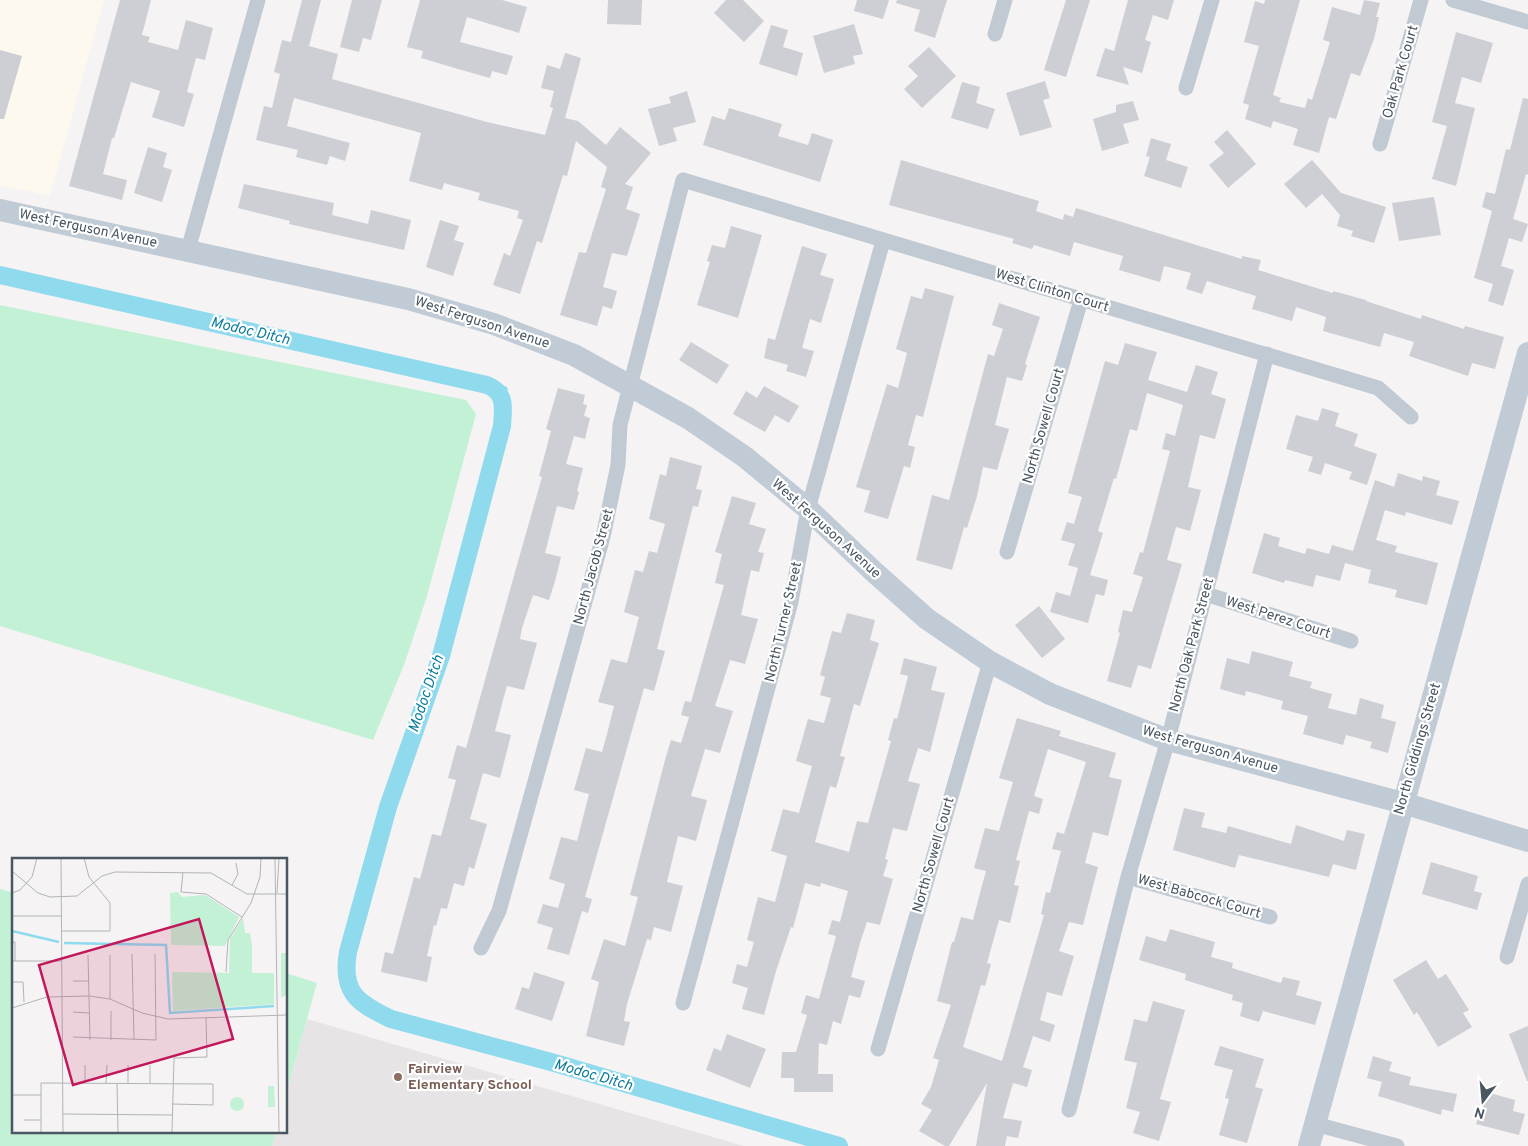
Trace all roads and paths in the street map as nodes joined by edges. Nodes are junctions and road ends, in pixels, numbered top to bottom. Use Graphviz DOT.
graph roads {
  1 [pos="258,0"];
  2 [pos="1005,0"];
  3 [pos="1212,0"];
  4 [pos="1421,0"];
  5 [pos="1454,0"];
  6 [pos="1528,22"];
  7 [pos="995,34"];
  8 [pos="1186,88"];
  9 [pos="1380,144"];
  10 [pos="683,180"];
  11 [pos="0,210"];
  12 [pos="883,241"];
  13 [pos="188,250"];
  14 [pos="1081,300"];
  15 [pos="1528,353"];
  16 [pos="1267,354"];
  17 [pos="630,384"];
  18 [pos="1411,417"];
  19 [pos="808,509"];
  20 [pos="1007,552"];
  21 [pos="1206,594"];
  22 [pos="1351,641"];
  23 [pos="990,662"];
  24 [pos="1168,740"];
  25 [pos="1403,803"];
  26 [pos="1528,841"];
  27 [pos="1128,878"];
  28 [pos="1528,884"];
  29 [pos="1270,917"];
  30 [pos="481,948"];
  31 [pos="1507,957"];
  32 [pos="683,1003"];
  33 [pos="878,1049"];
  34 [pos="1069,1110"];
  35 [pos="1315,1124"];
  36 [pos="1308,1146"];
  37 [pos="1397,1146"];
  1 -- 13 [label="street"];
  2 -- 7 [label="street"];
  3 -- 8 [label="street"];
  4 -- 9 [label="street, Oak Park Court"];
  5 -- 6 [label="street"];
  10 -- 12 [label="street, West Clinton Court"];
  10 -- 17 [label="street, North Jacob Street"];
  11 -- 13 [label="street, West Ferguson Avenue"];
  12 -- 14 [label="street, West Clinton Court"];
  12 -- 19 [label="street, North Turner Street"];
  13 -- 17 [label="street, West Ferguson Avenue"];
  14 -- 16 [label="street, West Clinton Court"];
  14 -- 20 [label="street, North Sowell Court"];
  15 -- 25 [label="street, North Giddings Street"];
  16 -- 18 [label="street, West Clinton Court"];
  16 -- 21 [label="street, North Oak Park Street"];
  17 -- 19 [label="street, West Ferguson Avenue"];
  17 -- 30 [label="street, North Jacob Street"];
  19 -- 23 [label="street, West Ferguson Avenue"];
  19 -- 32 [label="street, North Turner Street"];
  21 -- 22 [label="street, West Perez Court"];
  21 -- 24 [label="street, North Oak Park Street"];
  23 -- 24 [label="street, West Ferguson Avenue"];
  23 -- 33 [label="street, North Sowell Court"];
  24 -- 25 [label="street, West Ferguson Avenue"];
  24 -- 27 [label="street, North Oak Park Street"];
  25 -- 26 [label="street, West Ferguson Avenue"];
  25 -- 35 [label="street, North Giddings Street"];
  27 -- 29 [label="street, West Babcock Court"];
  27 -- 34 [label="street, North Oak Park Street"];
  28 -- 31 [label="street"];
  35 -- 36 [label="street, North Giddings Street"];
  35 -- 37 [label="street"];
}
